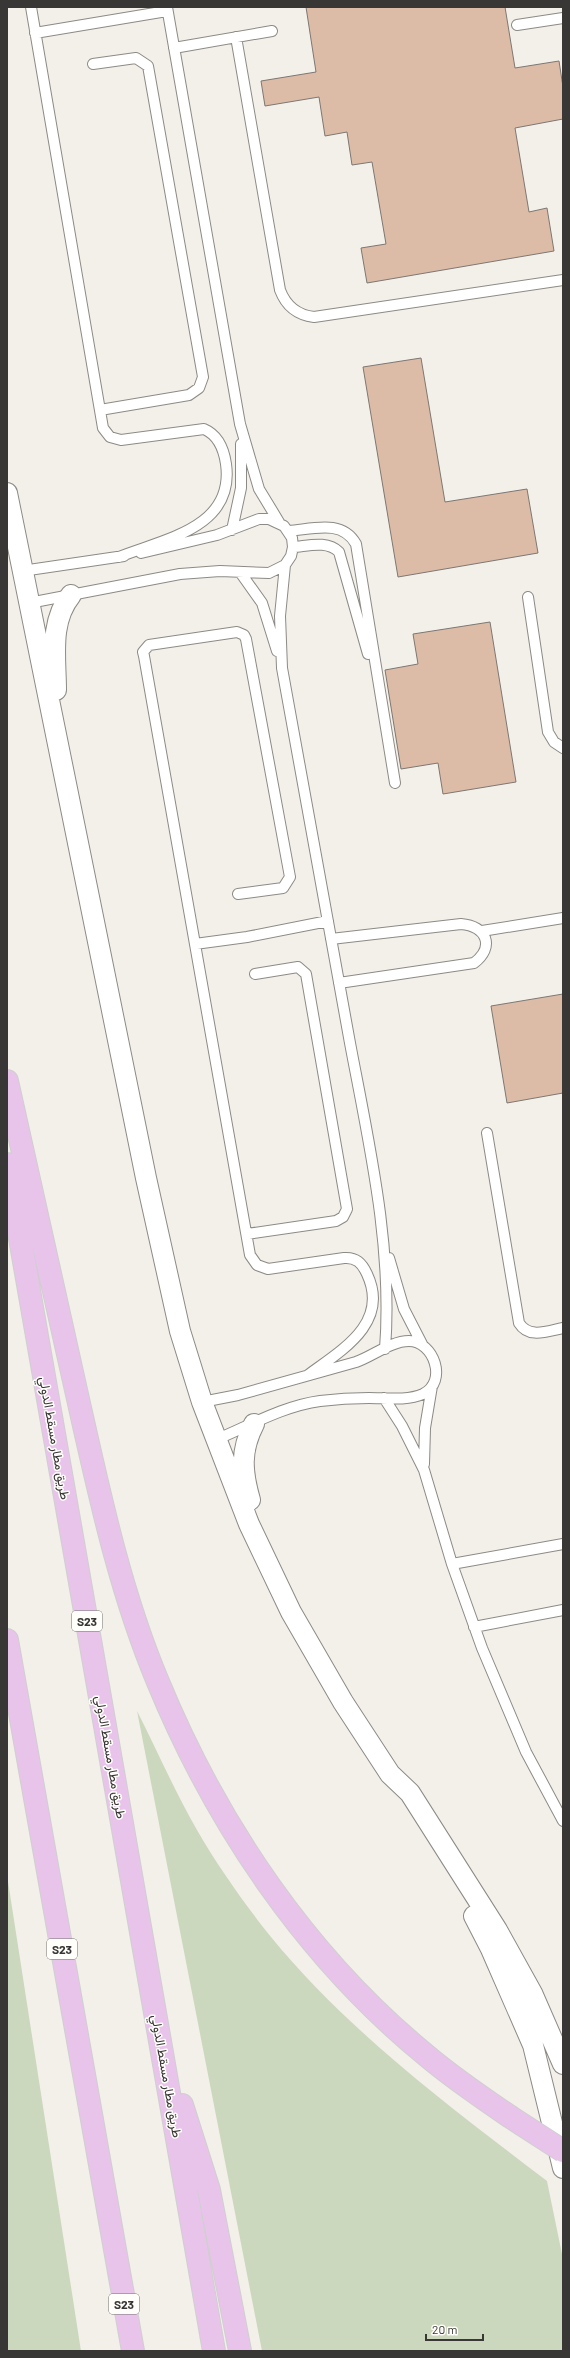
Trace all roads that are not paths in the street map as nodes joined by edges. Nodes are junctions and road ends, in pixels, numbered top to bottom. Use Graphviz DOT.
graph roads {
  1 [pos="31,7"];
  2 [pos="167,9"];
  3 [pos="563,18"];
  4 [pos="517,25"];
  5 [pos="272,31"];
  6 [pos="35,33"];
  7 [pos="236,37"];
  8 [pos="174,48"];
  9 [pos="93,64"];
  10 [pos="563,280"];
  11 [pos="100,410"];
  12 [pos="240,424"];
  13 [pos="7,493"];
  14 [pos="278,522"];
  15 [pos="232,530"];
  16 [pos="289,531"];
  17 [pos="293,547"];
  18 [pos="118,556"];
  19 [pos="286,565"];
  20 [pos="22,570"];
  21 [pos="240,572"];
  22 [pos="71,595"];
  23 [pos="528,597"];
  24 [pos="29,603"];
  25 [pos="282,668"];
  26 [pos="380,699"];
  27 [pos="56,734"];
  28 [pos="563,748"];
  29 [pos="395,783"];
  30 [pos="238,894"];
  31 [pos="563,918"];
  32 [pos="328,921"];
  33 [pos="482,931"];
  34 [pos="331,939"];
  35 [pos="195,944"];
  36 [pos="255,974"];
  37 [pos="339,983"];
  38 [pos="7,1081"];
  39 [pos="487,1133"];
  40 [pos="7,1164"];
  41 [pos="247,1234"];
  42 [pos="384,1245"];
  43 [pos="563,1328"];
  44 [pos="422,1344"];
  45 [pos="385,1349"];
  46 [pos="308,1375"];
  47 [pos="432,1386"];
  48 [pos="384,1398"];
  49 [pos="202,1402"];
  50 [pos="254,1424"];
  51 [pos="215,1440"];
  52 [pos="424,1470"];
  53 [pos="563,1544"];
  54 [pos="452,1564"];
  55 [pos="268,1565"];
  56 [pos="563,1610"];
  57 [pos="474,1626"];
  58 [pos="7,1640"];
  59 [pos="390,1774"];
  60 [pos="563,1821"];
  61 [pos="563,2064"];
  62 [pos="167,2078"];
  63 [pos="563,2151"];
  64 [pos="563,2168"];
  65 [pos="116,2258"];
  66 [pos="126,2351"];
  67 [pos="133,2351"];
  68 [pos="214,2351"];
  69 [pos="240,2351"];
  1 -- 6 [label="lane"];
  2 -- 6 [label="lane"];
  2 -- 8 [label="lane"];
  3 -- 4 [label="lane"];
  5 -- 7 [label="lane"];
  6 -- 11 [label="lane"];
  7 -- 8 [label="lane"];
  7 -- 10 [label="lane"];
  8 -- 12 [label="lane"];
  9 -- 11 [label="lane"];
  11 -- 18 [label="lane"];
  12 -- 14 [label="lane"];
  12 -- 15 [label="lane"];
  13 -- 20 [label="street"];
  14 -- 15 [label="lane"];
  14 -- 16 [label="lane"];
  15 -- 18 [label="lane"];
  16 -- 17 [label="lane"];
  16 -- 26 [label="lane"];
  17 -- 19 [label="lane"];
  17 -- 26 [label="lane"];
  18 -- 20 [label="lane"];
  19 -- 21 [label="lane"];
  19 -- 25 [label="lane"];
  20 -- 24 [label="street"];
  21 -- 22 [label="lane"];
  21 -- 25 [label="lane"];
  22 -- 24 [label="lane"];
  22 -- 27 [label="street"];
  23 -- 28 [label="lane"];
  24 -- 27 [label="street"];
  25 -- 32 [label="lane"];
  26 -- 29 [label="lane"];
  27 -- 49 [label="street"];
  30 -- 35 [label="lane"];
  31 -- 33 [label="lane"];
  32 -- 34 [label="lane"];
  32 -- 35 [label="lane"];
  33 -- 34 [label="lane"];
  33 -- 37 [label="lane"];
  34 -- 37 [label="lane"];
  35 -- 41 [label="lane"];
  36 -- 41 [label="lane"];
  37 -- 42 [label="lane"];
  38 -- 63 [label="main road, bridge"];
  39 -- 43 [label="lane"];
  40 -- 62 [label="main road, طريق مطار مسقط الدولي / S23"];
  41 -- 46 [label="lane"];
  42 -- 44 [label="lane"];
  42 -- 45 [label="lane"];
  44 -- 45 [label="lane"];
  44 -- 47 [label="lane"];
  45 -- 46 [label="lane"];
  46 -- 49 [label="lane"];
  47 -- 48 [label="lane"];
  47 -- 52 [label="lane"];
  48 -- 50 [label="lane"];
  48 -- 52 [label="lane"];
  49 -- 51 [label="street"];
  50 -- 51 [label="lane"];
  50 -- 55 [label="street"];
  51 -- 55 [label="street"];
  52 -- 54 [label="lane"];
  53 -- 54 [label="lane"];
  54 -- 57 [label="lane"];
  55 -- 59 [label="street"];
  56 -- 57 [label="lane"];
  57 -- 60 [label="lane"];
  58 -- 65 [label="main road, S23"];
  59 -- 61 [label="street"];
  59 -- 64 [label="street"];
  62 -- 68 [label="main road, طريق مطار مسقط الدولي / S23"];
  62 -- 69 [label="main road"];
  65 -- 66 [label="main road"];
  65 -- 67 [label="main road, S23"];
}
